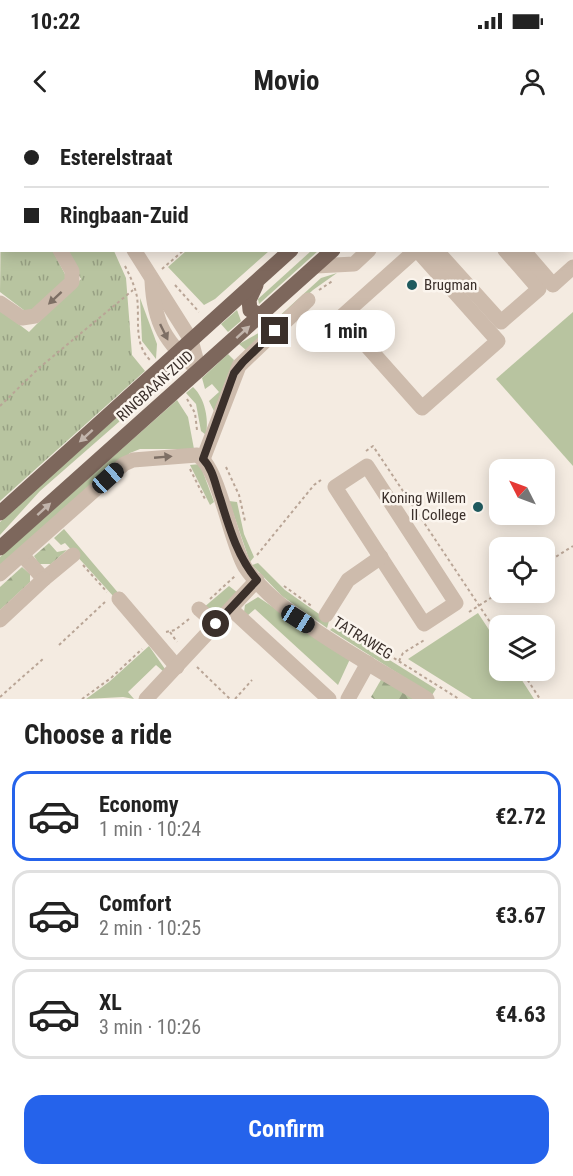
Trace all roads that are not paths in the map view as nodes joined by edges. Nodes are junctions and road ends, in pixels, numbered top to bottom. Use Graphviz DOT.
graph roads {
  1 [pos="61,252"];
  2 [pos="289,252"];
  3 [pos="331,252"];
  4 [pos="367,252"];
  5 [pos="414,252"];
  6 [pos="418,252"];
  7 [pos="438,252"];
  8 [pos="507,252"];
  9 [pos="525,252"];
  10 [pos="128,255"];
  11 [pos="316,266"];
  12 [pos="573,267"];
  13 [pos="259,280"];
  14 [pos="152,281"];
  15 [pos="308,300"];
  16 [pos="0,303"];
  17 [pos="264,313"];
  18 [pos="191,340"];
  19 [pos="178,353"];
  20 [pos="199,370"];
  21 [pos="203,459"];
  22 [pos="0,513"];
  23 [pos="0,548"];
  24 [pos="22,555"];
  25 [pos="73,555"];
  26 [pos="381,557"];
  27 [pos="0,574"];
  28 [pos="44,579"];
  29 [pos="257,580"];
  30 [pos="115,598"];
  31 [pos="200,609"];
  32 [pos="231,609"];
  33 [pos="326,615"];
  34 [pos="0,620"];
  35 [pos="216,624"];
  36 [pos="182,662"];
  37 [pos="368,663"];
  38 [pos="146,699"];
  39 [pos="329,699"];
  40 [pos="348,699"];
  41 [pos="427,699"];
  1 -- 16 [label="street, one-way"];
  2 -- 13 [label="main road, RINGBAAN-ZUID"];
  3 -- 11 [label="main road, RINGBAAN-ZUID"];
  4 -- 11 [label="street"];
  5 -- 6 [label="street"];
  7 -- 8 [label="street"];
  9 -- 12 [label="street"];
  10 -- 14 [label="street"];
  11 -- 17 [label="main road, RINGBAAN-ZUID"];
  13 -- 17 [label="main road"];
  13 -- 18 [label="main road, RINGBAAN-ZUID"];
  14 -- 18 [label="street"];
  14 -- 19 [label="street, one-way"];
  15 -- 21 [label="street"];
  20 -- 17 [label="main road, RINGBAAN-ZUID, one-way"];
  18 -- 19 [label="main road, RINGBAAN-ZUID"];
  18 -- 20 [label="street"];
  19 -- 20 [label="street"];
  19 -- 22 [label="main road, RINGBAAN-ZUID, one-way"];
  23 -- 20 [label="main road, RINGBAAN-ZUID, one-way"];
  24 -- 21 [label="street, one-way"];
  21 -- 29 [label="street, TATRAWEG"];
  24 -- 27 [label="street"];
  24 -- 28 [label="street"];
  25 -- 28 [label="street"];
  26 -- 26 [label="street"];
  26 -- 33 [label="street"];
  28 -- 34 [label="street"];
  29 -- 32 [label="street"];
  29 -- 37 [label="street, TATRAWEG"];
  30 -- 36 [label="street"];
  31 -- 35 [label="street"];
  32 -- 35 [label="street"];
  32 -- 39 [label="street"];
  35 -- 36 [label="street"];
  36 -- 38 [label="street"];
  37 -- 40 [label="street"];
  37 -- 41 [label="street, TATRAWEG"];
}
